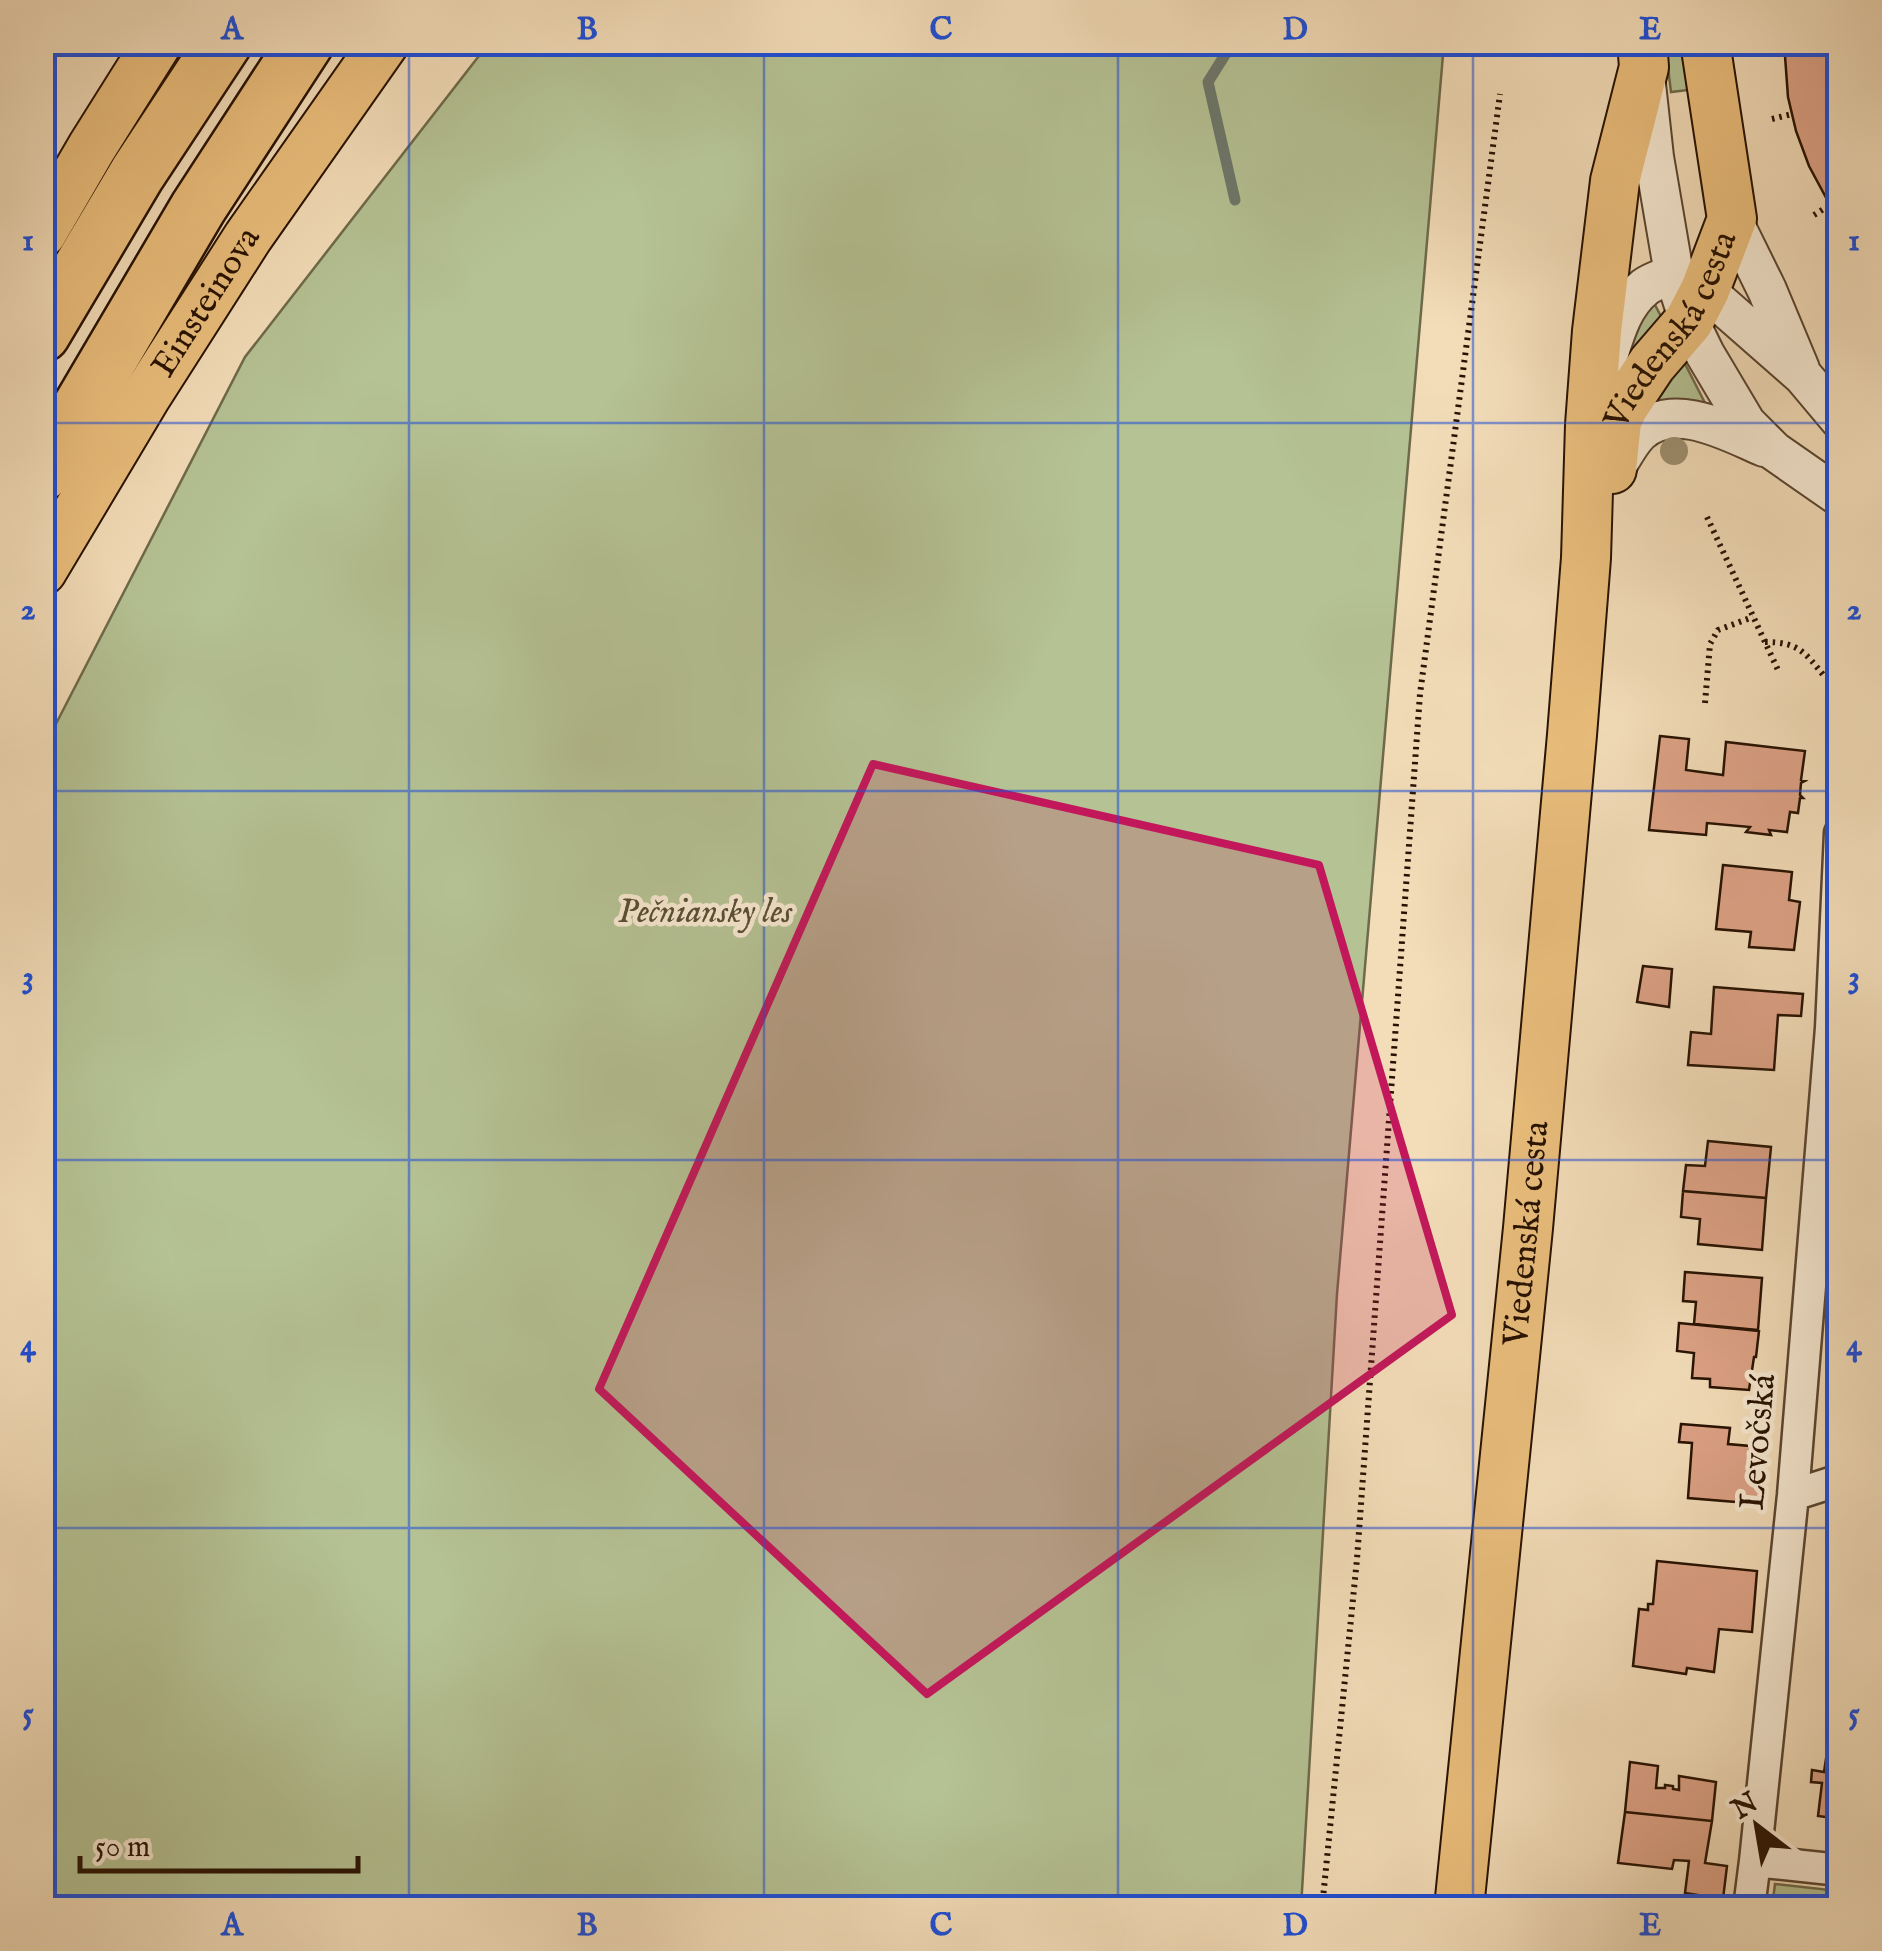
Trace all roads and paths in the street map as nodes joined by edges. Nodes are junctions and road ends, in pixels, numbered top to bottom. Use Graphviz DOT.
graph roads {
  1 [pos="158,42"];
  2 [pos="224,42"];
  3 [pos="306,42"];
  4 [pos="385,42"];
  5 [pos="1705,42"];
  6 [pos="1643,55"];
  7 [pos="1500,94"];
  8 [pos="1792,114"];
  9 [pos="1772,119"];
  10 [pos="1830,205"];
  11 [pos="1814,215"];
  12 [pos="1732,219"];
  13 [pos="42,234"];
  14 [pos="1690,295"];
  15 [pos="42,334"];
  16 [pos="1803,376"];
  17 [pos="1591,414"];
  18 [pos="1840,420"];
  19 [pos="1774,451"];
  20 [pos="42,473"];
  21 [pos="1612,474"];
  22 [pos="1840,497"];
  23 [pos="1707,517"];
  24 [pos="1586,558"];
  25 [pos="42,572"];
  26 [pos="1752,617"];
  27 [pos="1765,642"];
  28 [pos="1805,652"];
  29 [pos="1778,670"];
  30 [pos="1838,694"];
  31 [pos="1705,703"];
  32 [pos="1840,746"];
  33 [pos="1840,832"];
  34 [pos="1835,1019"];
  35 [pos="1840,1480"];
  36 [pos="1793,1495"];
  37 [pos="1755,1861"];
  38 [pos="1840,1870"];
  39 [pos="1322,1908"];
  40 [pos="1459,1908"];
  41 [pos="1750,1908"];
  1 -- 13 [label="main road"];
  2 -- 15 [label="highway"];
  3 -- 20 [label="highway"];
  4 -- 25 [label="main road, Einsteinova"];
  5 -- 12 [label="main road, Viedenská cesta"];
  6 -- 14 [label="street"];
  6 -- 17 [label="main road, Viedenská cesta"];
  7 -- 39 [label="path"];
  8 -- 9 [label="path"];
  10 -- 11 [label="path"];
  12 -- 14 [label="main road, Viedenská cesta"];
  12 -- 16 [label="street"];
  14 -- 16 [label="street"];
  14 -- 17 [label="street"];
  14 -- 19 [label="street"];
  14 -- 21 [label="main road, Viedenská cesta"];
  16 -- 18 [label="street"];
  17 -- 24 [label="main road, Viedenská cesta"];
  19 -- 21 [label="street"];
  19 -- 22 [label="street"];
  21 -- 24 [label="main road, Viedenská cesta"];
  23 -- 26 [label="path"];
  24 -- 40 [label="main road, Viedenská cesta"];
  26 -- 27 [label="path"];
  26 -- 31 [label="path"];
  27 -- 28 [label="path"];
  27 -- 29 [label="path"];
  30 -- 32 [label="lane"];
  33 -- 34 [label="street, Levočská"];
  34 -- 36 [label="street, Levočská"];
  35 -- 36 [label="street"];
  36 -- 37 [label="street, Levočská"];
  37 -- 38 [label="street"];
  37 -- 41 [label="street, Levočská"];
}
